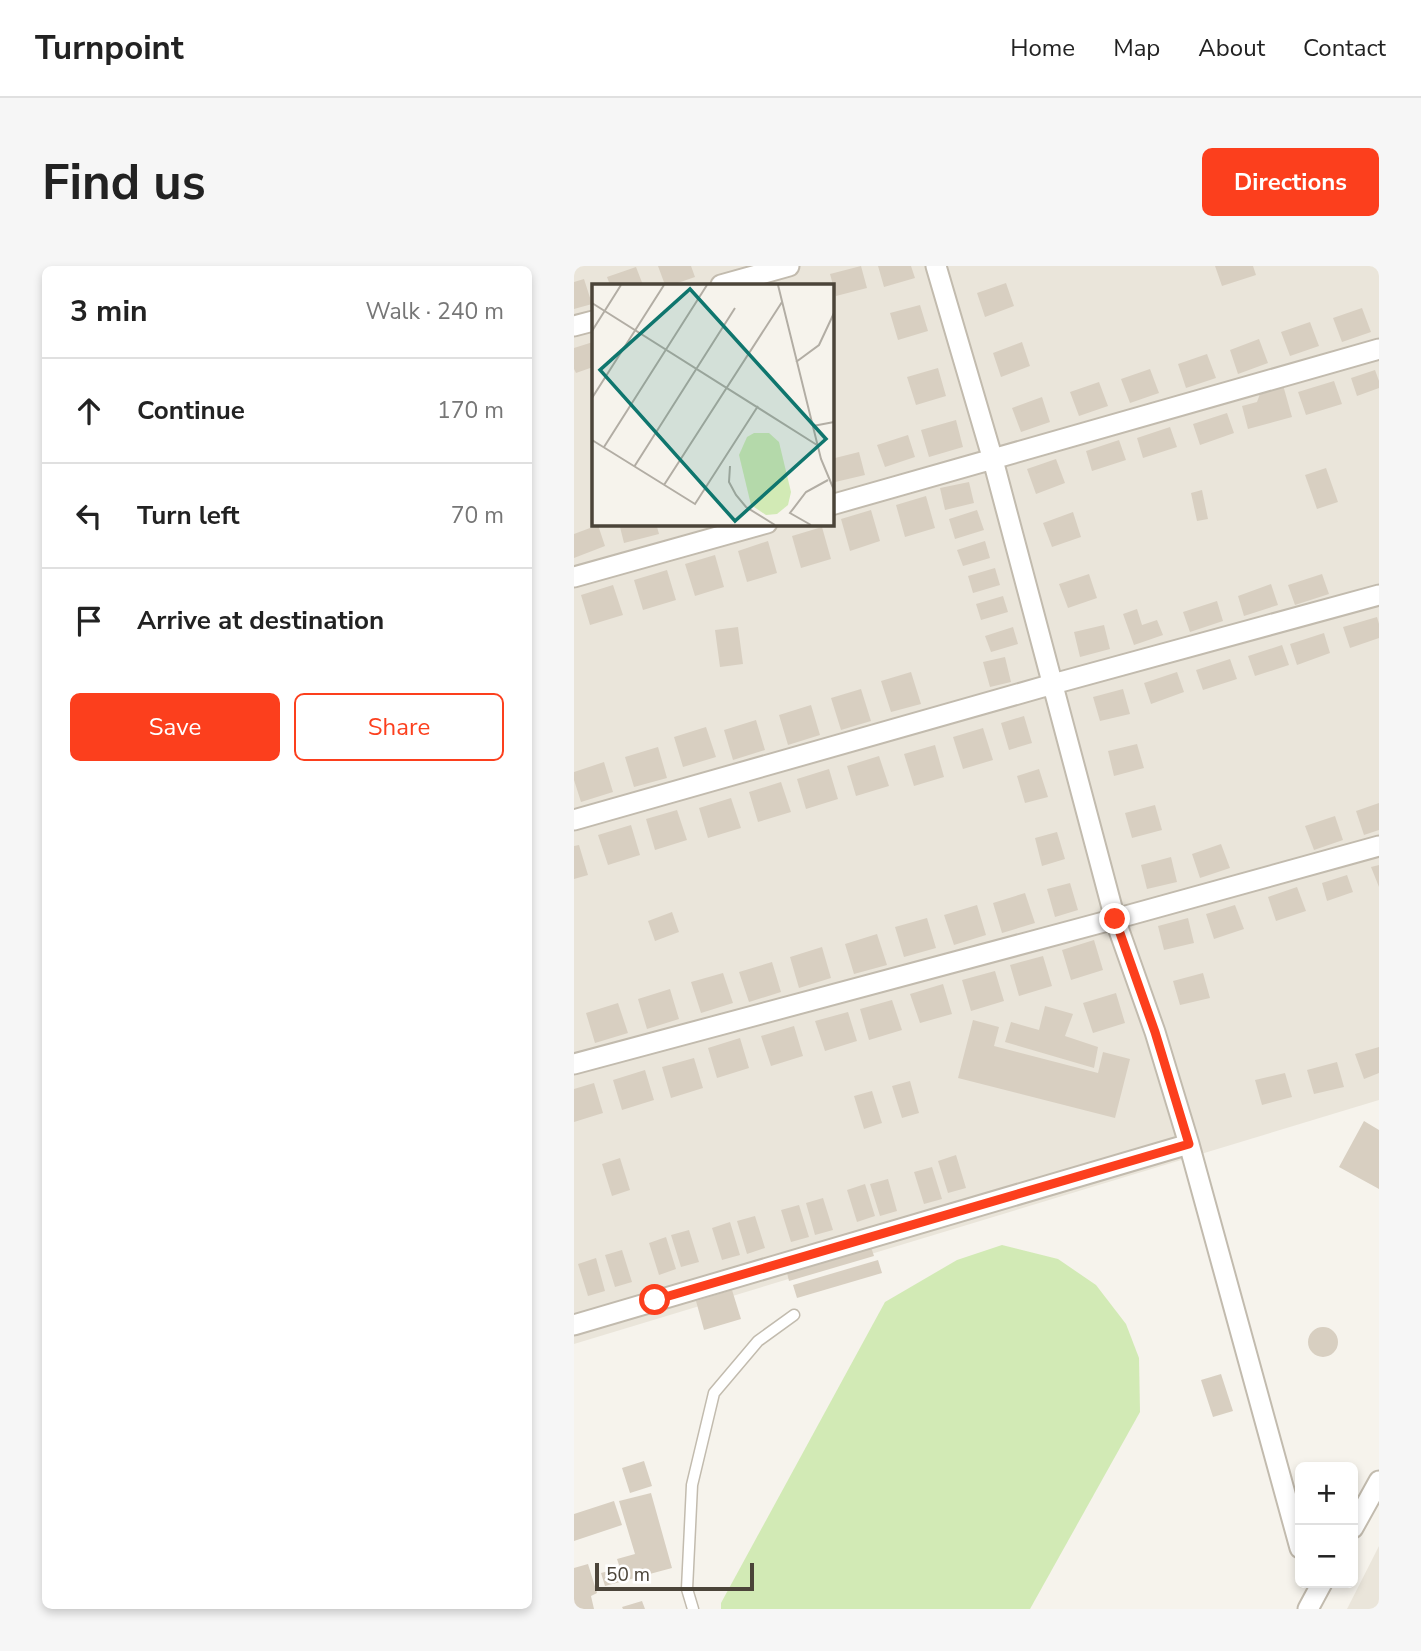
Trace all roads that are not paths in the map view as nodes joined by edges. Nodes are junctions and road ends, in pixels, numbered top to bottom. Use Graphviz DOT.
graph roads {
  1 [pos="789,266"];
  2 [pos="936,266"];
  3 [pos="725,284"];
  4 [pos="592,321"];
  5 [pos="574,326"];
  6 [pos="1379,349"];
  7 [pos="993,460"];
  8 [pos="833,504"];
  9 [pos="760,525"];
  10 [pos="574,577"];
  11 [pos="1379,595"];
  12 [pos="1053,684"];
  13 [pos="574,820"];
  14 [pos="1379,846"];
  15 [pos="1115,919"];
  16 [pos="574,1064"];
  17 [pos="1189,1144"];
  18 [pos="794,1315"];
  19 [pos="574,1325"];
  20 [pos="1378,1487"];
  21 [pos="1355,1525"];
  22 [pos="1295,1530"];
  23 [pos="693,1609"];
  1 -- 3 [label="street"];
  2 -- 7 [label="street"];
  4 -- 5 [label="street"];
  6 -- 7 [label="street"];
  7 -- 8 [label="street"];
  7 -- 12 [label="street"];
  9 -- 10 [label="street"];
  11 -- 12 [label="street"];
  12 -- 13 [label="street"];
  12 -- 15 [label="street"];
  14 -- 15 [label="street"];
  15 -- 16 [label="street"];
  15 -- 17 [label="street"];
  17 -- 19 [label="street"];
  17 -- 22 [label="street"];
  18 -- 23 [label="lane"];
  20 -- 21 [label="street"];
}
